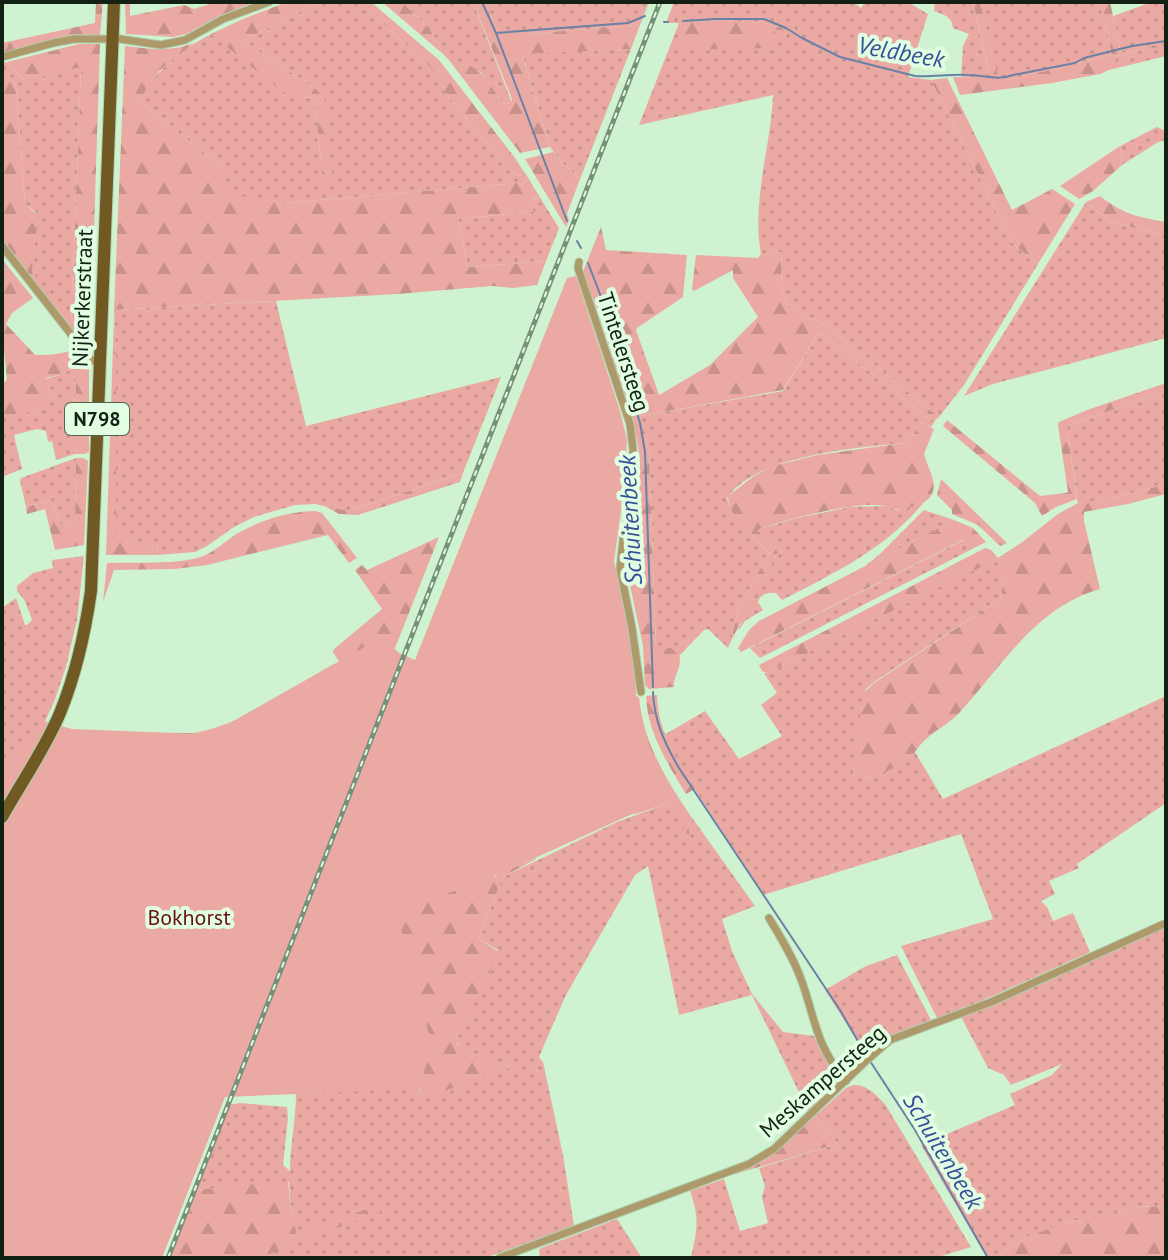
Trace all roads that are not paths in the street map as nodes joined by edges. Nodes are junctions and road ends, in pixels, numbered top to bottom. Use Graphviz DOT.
graph roads {
  1 [pos="114,2"];
  2 [pos="269,2"];
  3 [pos="113,39"];
  4 [pos="2,57"];
  5 [pos="2,246"];
  6 [pos="579,262"];
  7 [pos="99,361"];
  8 [pos="641,692"];
  9 [pos="2,817"];
  10 [pos="769,918"];
  11 [pos="1166,923"];
  12 [pos="846,1081"];
  13 [pos="499,1258"];
  1 -- 3 [label="main road, Nijkerkerstraat / N798"];
  2 -- 3 [label="street"];
  3 -- 4 [label="street"];
  3 -- 7 [label="main road, Nijkerkerstraat / N798"];
  5 -- 7 [label="street"];
  6 -- 8 [label="street, Tintelersteeg"];
  7 -- 9 [label="main road, Nijkerkerstraat / N798"];
  10 -- 12 [label="street"];
  11 -- 12 [label="street, Meskampersteeg"];
  12 -- 13 [label="street, Meskampersteeg"];
}
